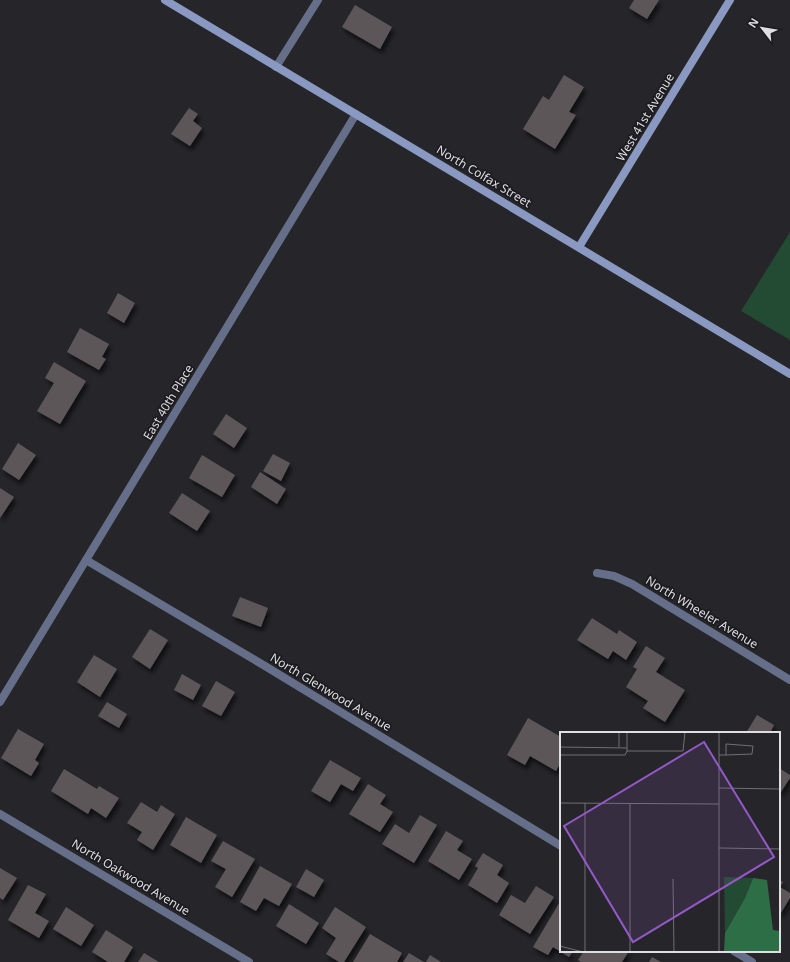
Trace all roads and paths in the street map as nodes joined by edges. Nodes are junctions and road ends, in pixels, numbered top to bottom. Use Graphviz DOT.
graph roads {
  1 [pos="165,0"];
  2 [pos="318,0"];
  3 [pos="730,0"];
  4 [pos="276,68"];
  5 [pos="356,114"];
  6 [pos="579,247"];
  7 [pos="790,374"];
  8 [pos="86,560"];
  9 [pos="597,573"];
  10 [pos="790,680"];
  11 [pos="0,702"];
  12 [pos="0,814"];
  13 [pos="560,845"];
  14 [pos="736,952"];
  15 [pos="249,962"];
  16 [pos="752,962"];
  1 -- 4 [label="street, North Colfax Street"];
  2 -- 4 [label="street"];
  3 -- 6 [label="street, West 41st Avenue"];
  4 -- 5 [label="street, North Colfax Street"];
  5 -- 6 [label="street, North Colfax Street"];
  5 -- 8 [label="street, East 40th Place"];
  6 -- 7 [label="street, North Colfax Street"];
  8 -- 11 [label="street, East 40th Place"];
  8 -- 13 [label="street, North Glenwood Avenue"];
  9 -- 10 [label="street, North Wheeler Avenue"];
  12 -- 15 [label="street, North Oakwood Avenue"];
  14 -- 16 [label="street"];
}
